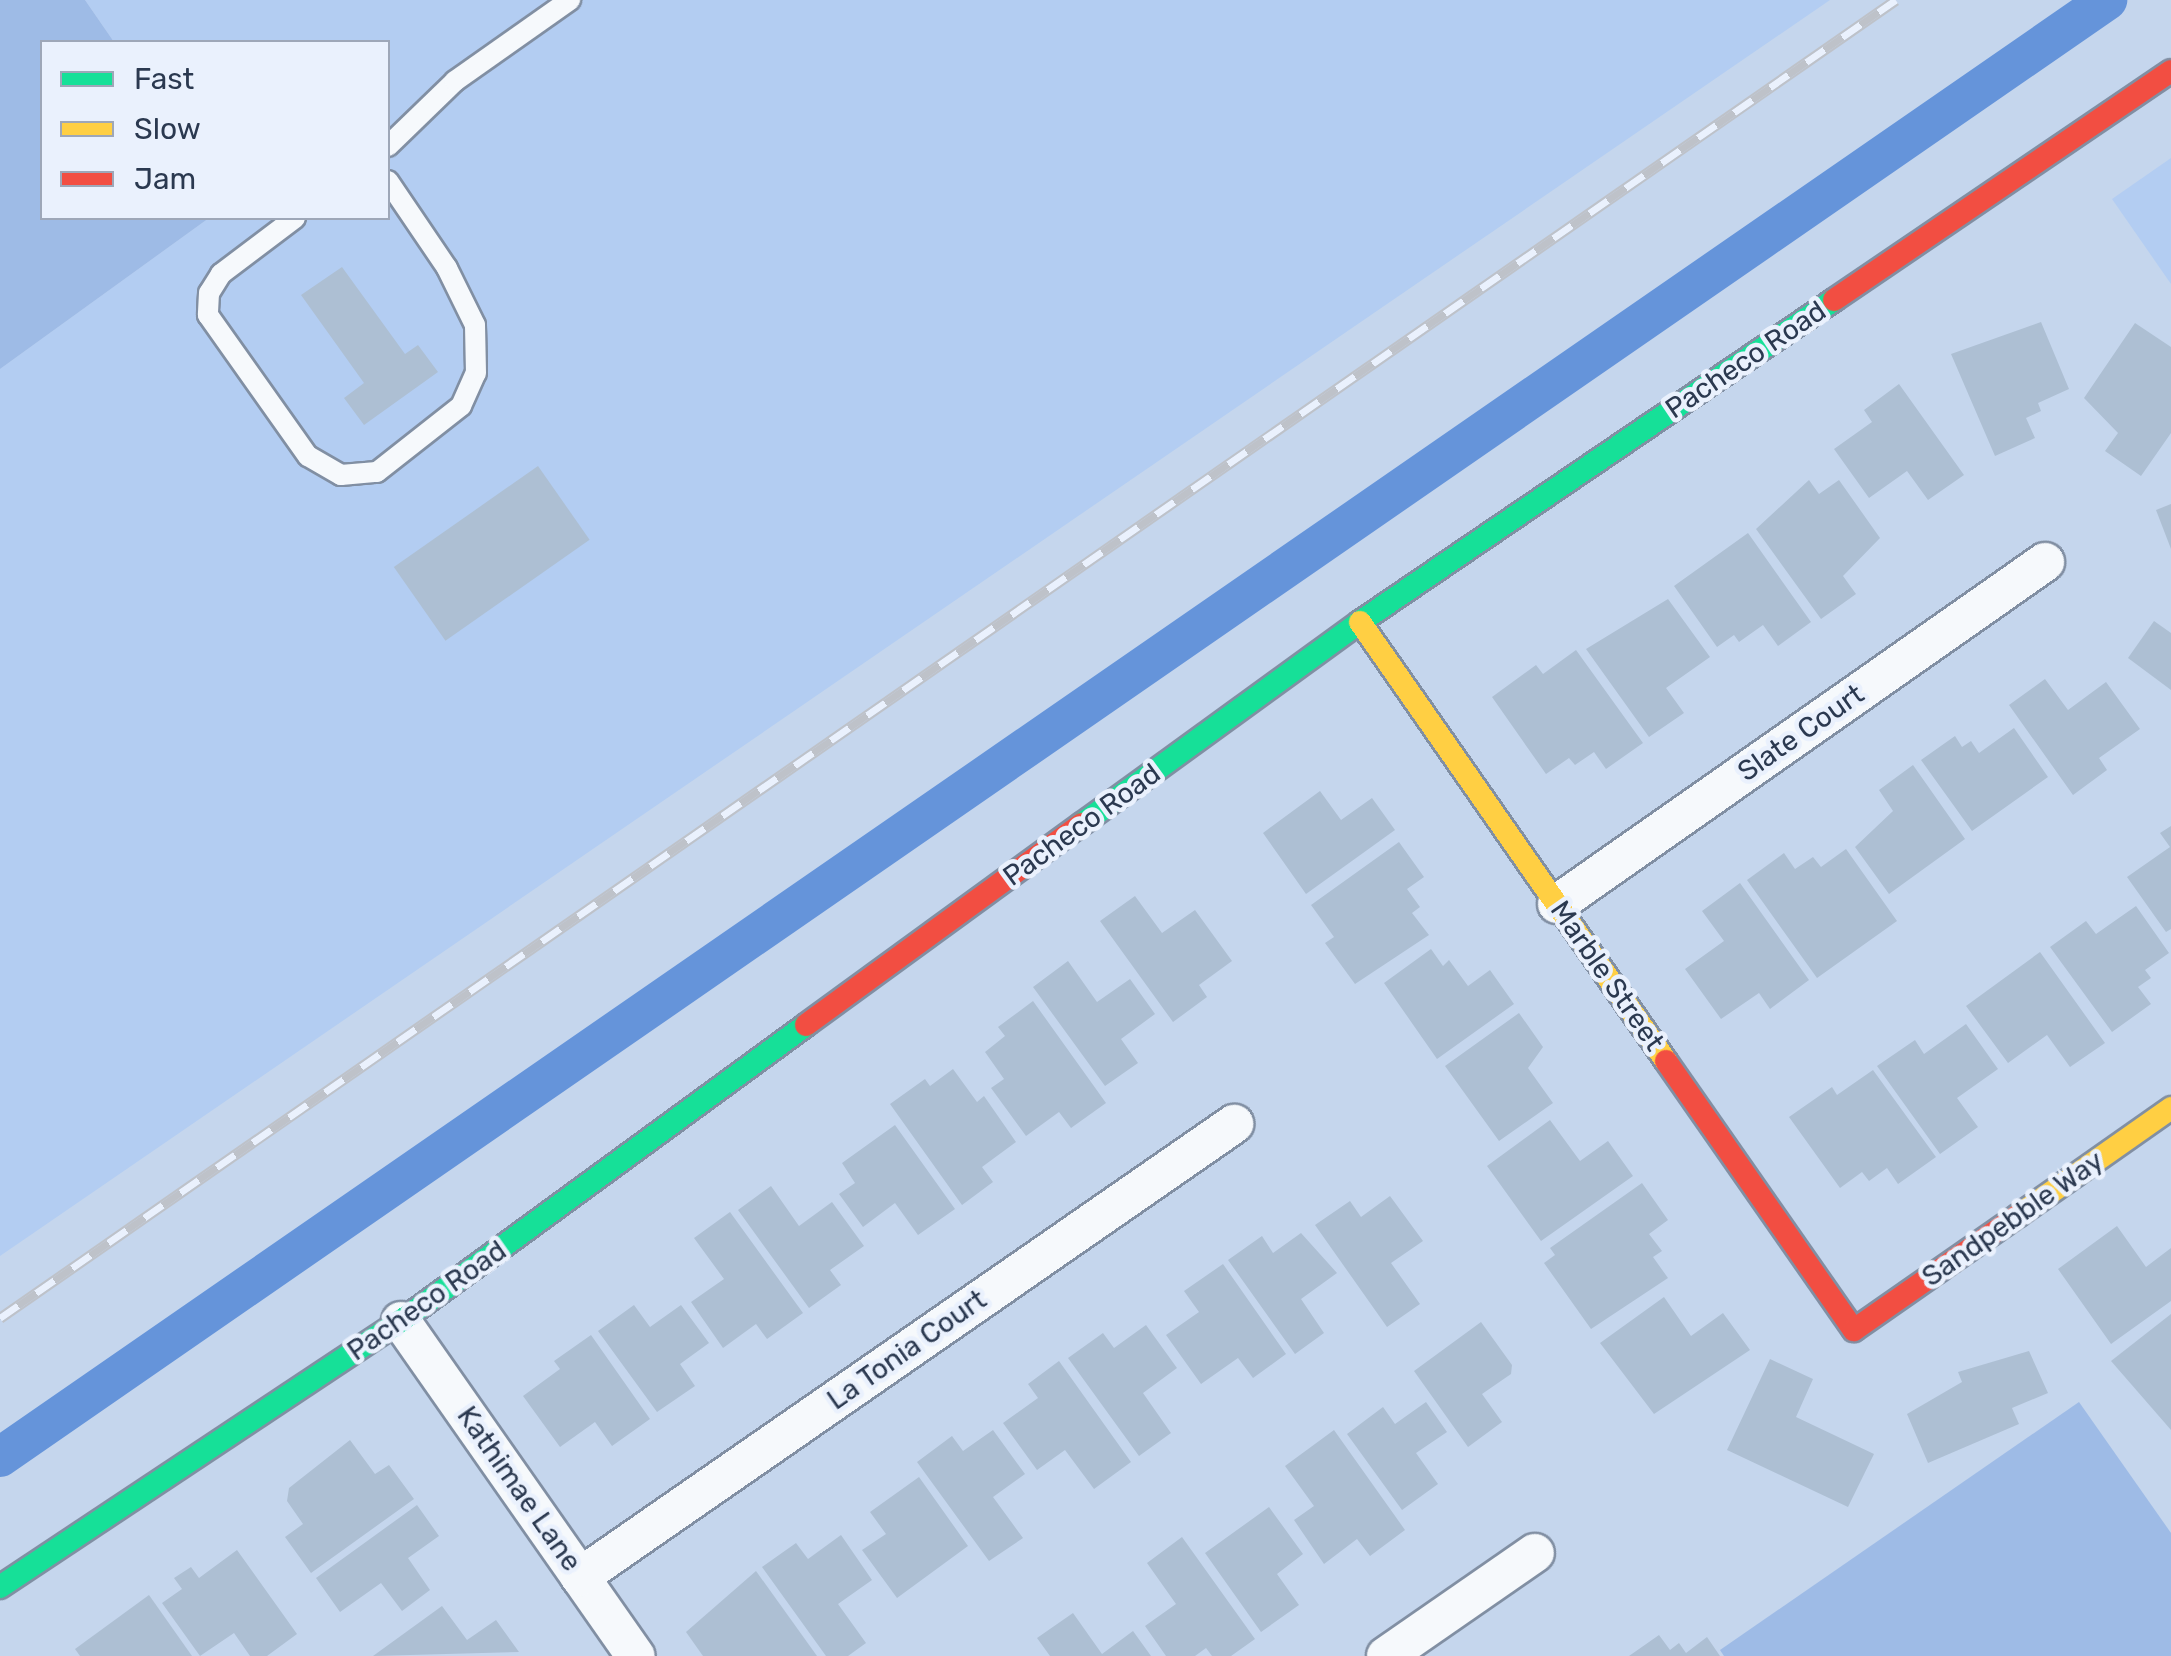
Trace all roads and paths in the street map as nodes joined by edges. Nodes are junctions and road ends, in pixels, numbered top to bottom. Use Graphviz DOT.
graph roads {
  1 [pos="570,0"];
  2 [pos="2168,80"];
  3 [pos="390,144"];
  4 [pos="390,184"];
  5 [pos="291,220"];
  6 [pos="2044,562"];
  7 [pos="1360,622"];
  8 [pos="1557,904"];
  9 [pos="2171,1108"];
  10 [pos="1234,1124"];
  11 [pos="402,1321"];
  12 [pos="1854,1330"];
  13 [pos="1535,1553"];
  14 [pos="580,1577"];
  15 [pos="0,1587"];
  16 [pos="636,1656"];
  17 [pos="1386,1656"];
  1 -- 3 [label="lane"];
  2 -- 7 [label="street, Pacheco Road"];
  4 -- 5 [label="lane"];
  6 -- 8 [label="street, Slate Court"];
  7 -- 8 [label="street, Marble Street"];
  7 -- 11 [label="street, Pacheco Road"];
  8 -- 12 [label="street, Marble Street"];
  9 -- 12 [label="street, Sandpebble Way"];
  10 -- 14 [label="street, La Tonia Court"];
  11 -- 14 [label="street, Kathimae Lane"];
  11 -- 15 [label="street, Pacheco Road"];
  13 -- 17 [label="street"];
  14 -- 16 [label="street, Kathimae Lane"];
}
